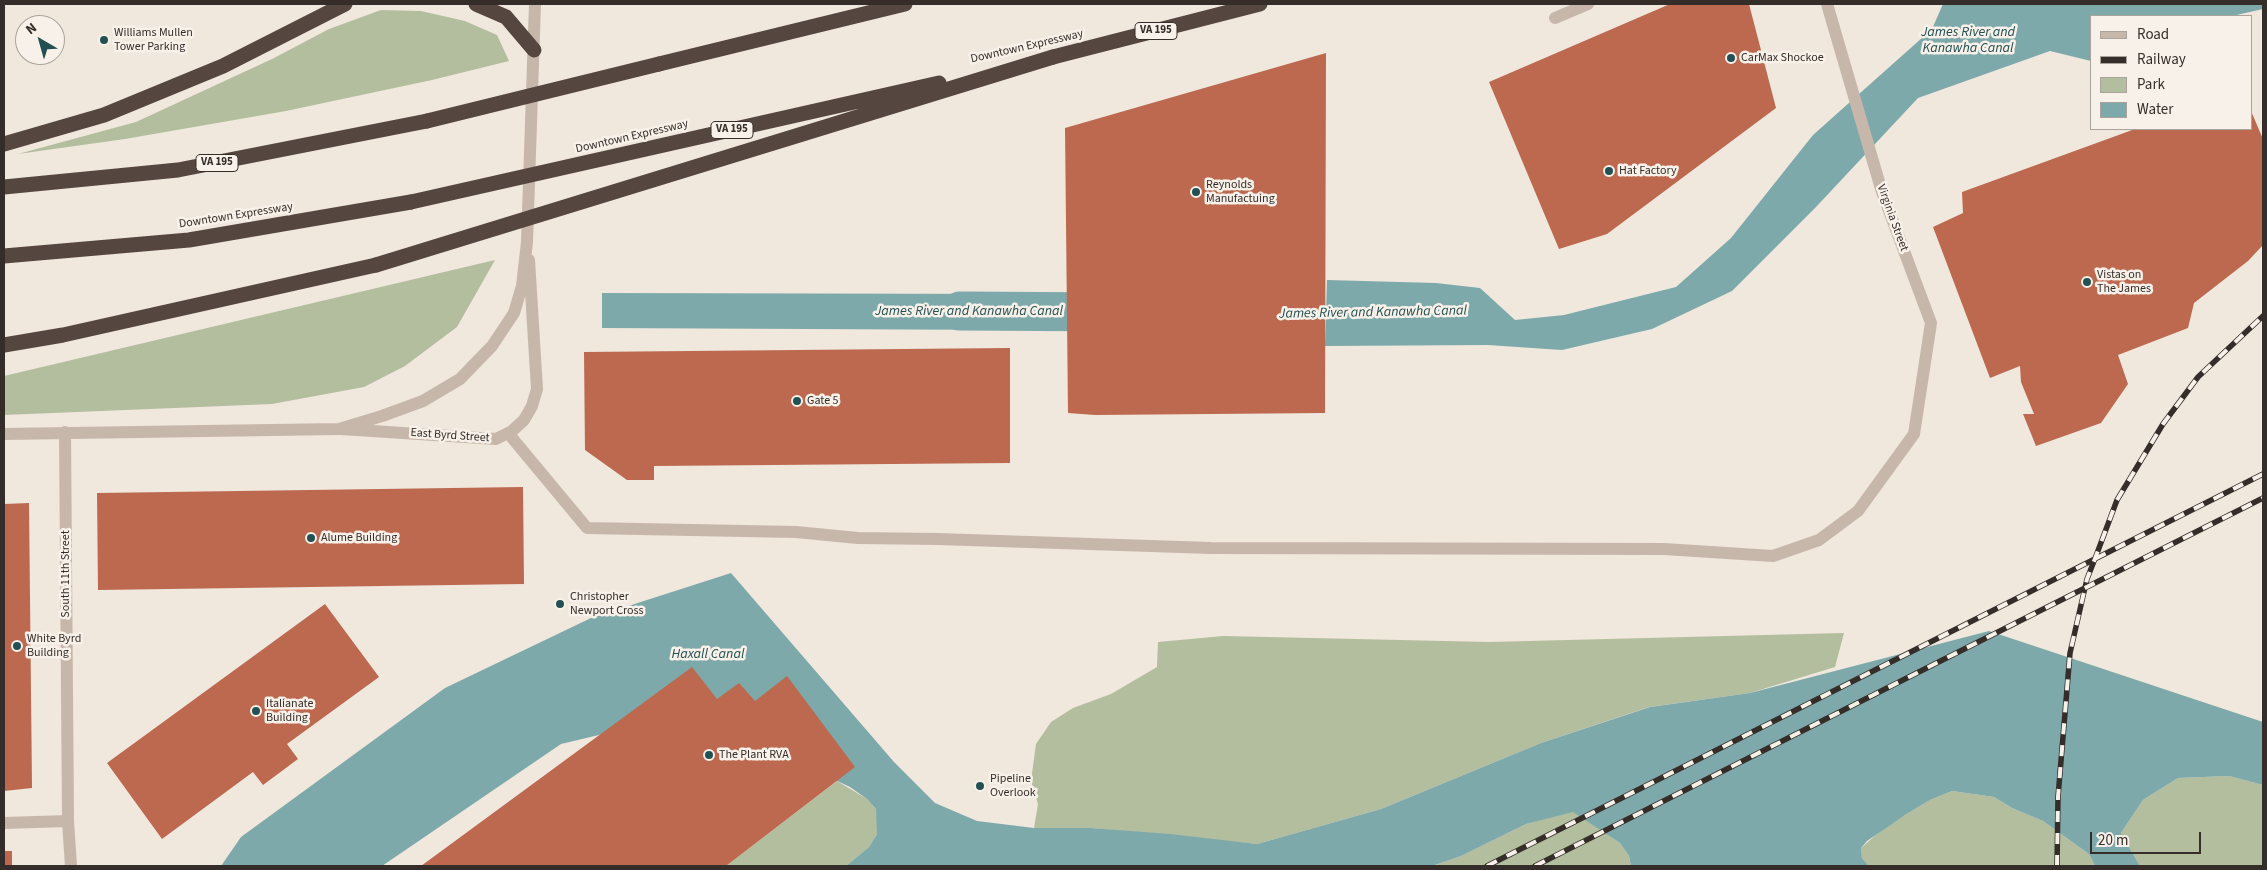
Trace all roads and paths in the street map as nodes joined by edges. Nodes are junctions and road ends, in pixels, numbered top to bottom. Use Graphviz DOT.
graph roads {
  1 [pos="345,4"];
  2 [pos="476,4"];
  3 [pos="535,4"];
  4 [pos="905,4"];
  5 [pos="1260,4"];
  6 [pos="1588,4"];
  7 [pos="1827,4"];
  8 [pos="1554,18"];
  9 [pos="534,50"];
  10 [pos="1052,57"];
  11 [pos="4,144"];
  12 [pos="4,187"];
  13 [pos="527,242"];
  14 [pos="4,256"];
  15 [pos="4,345"];
  16 [pos="339,429"];
  17 [pos="65,432"];
  18 [pos="508,433"];
  19 [pos="4,434"];
  20 [pos="68,821"];
  21 [pos="4,823"];
  22 [pos="71,866"];
  1 -- 11 [label="highway"];
  2 -- 9 [label="highway"];
  3 -- 9 [label="street, East Byrd Street"];
  4 -- 12 [label="highway, VA 195, bridge"];
  5 -- 10 [label="highway, Downtown Expressway / VA 195"];
  6 -- 8 [label="street"];
  7 -- 18 [label="street, Virginia Street"];
  9 -- 13 [label="street, East Byrd Street"];
  10 -- 14 [label="highway, Downtown Expressway / VA 195, bridge"];
  10 -- 15 [label="highway, bridge"];
  13 -- 16 [label="street, East Byrd Street"];
  13 -- 18 [label="street, East Byrd Street"];
  16 -- 17 [label="street, East Byrd Street"];
  16 -- 18 [label="street, East Byrd Street"];
  17 -- 19 [label="street, East Byrd Street"];
  17 -- 20 [label="street, South 11th Street"];
  20 -- 21 [label="street"];
  20 -- 22 [label="street, South 11th Street"];
}
